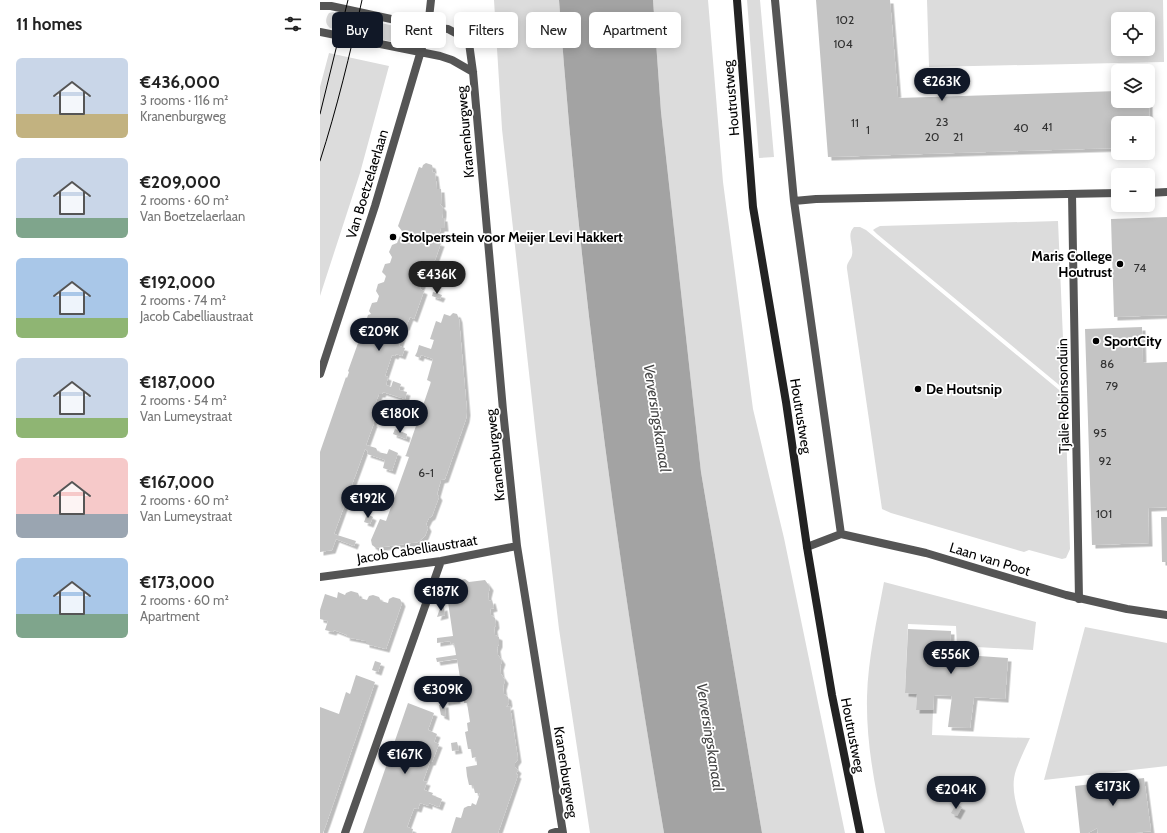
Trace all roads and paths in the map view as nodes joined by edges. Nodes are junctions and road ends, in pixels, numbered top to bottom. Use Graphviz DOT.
graph roads {
  1 [pos="431,0"];
  2 [pos="737,0"];
  3 [pos="775,0"];
  4 [pos="320,6"];
  5 [pos="430,12"];
  6 [pos="391,19"];
  7 [pos="446,29"];
  8 [pos="320,32"];
  9 [pos="421,48"];
  10 [pos="420,52"];
  11 [pos="473,72"];
  12 [pos="1167,192"];
  13 [pos="1111,193"];
  14 [pos="1155,193"];
  15 [pos="1072,194"];
  16 [pos="794,201"];
  17 [pos="320,374"];
  18 [pos="841,534"];
  19 [pos="517,546"];
  20 [pos="806,547"];
  21 [pos="441,561"];
  22 [pos="320,577"];
  23 [pos="1079,598"];
  24 [pos="1167,615"];
  25 [pos="562,832"];
  26 [pos="345,833"];
  27 [pos="552,833"];
  28 [pos="860,833"];
  1 -- 5 [label="street, Van Boetzelaerlaan"];
  2 -- 20 [label="main road, Houtrustweg"];
  3 -- 16 [label="street, Houtrustweg"];
  4 -- 6 [label="street, Kranenburgweg"];
  7 -- 11 [label="street, Kranenburgweg"];
  8 -- 10 [label="street, Kranenburgweg"];
  9 -- 10 [label="street, Van Boetzelaerlaan"];
  10 -- 11 [label="street, Kranenburgweg"];
  10 -- 17 [label="street, Van Boetzelaerlaan"];
  11 -- 19 [label="street, Kranenburgweg"];
  12 -- 14 [label="street"];
  13 -- 15 [label="street"];
  15 -- 16 [label="street"];
  15 -- 23 [label="street, Tjalie Robinsonduin"];
  16 -- 18 [label="street, Houtrustweg"];
  18 -- 20 [label="street"];
  18 -- 23 [label="street, Laan van Poot"];
  19 -- 21 [label="street, Jacob Cabelliaustraat"];
  19 -- 25 [label="street, Kranenburgweg"];
  20 -- 28 [label="main road, Houtrustweg"];
  21 -- 22 [label="street, Jacob Cabelliaustraat"];
  21 -- 26 [label="street"];
  23 -- 24 [label="street, Laan van Poot"];
  25 -- 27 [label="street"];
}
